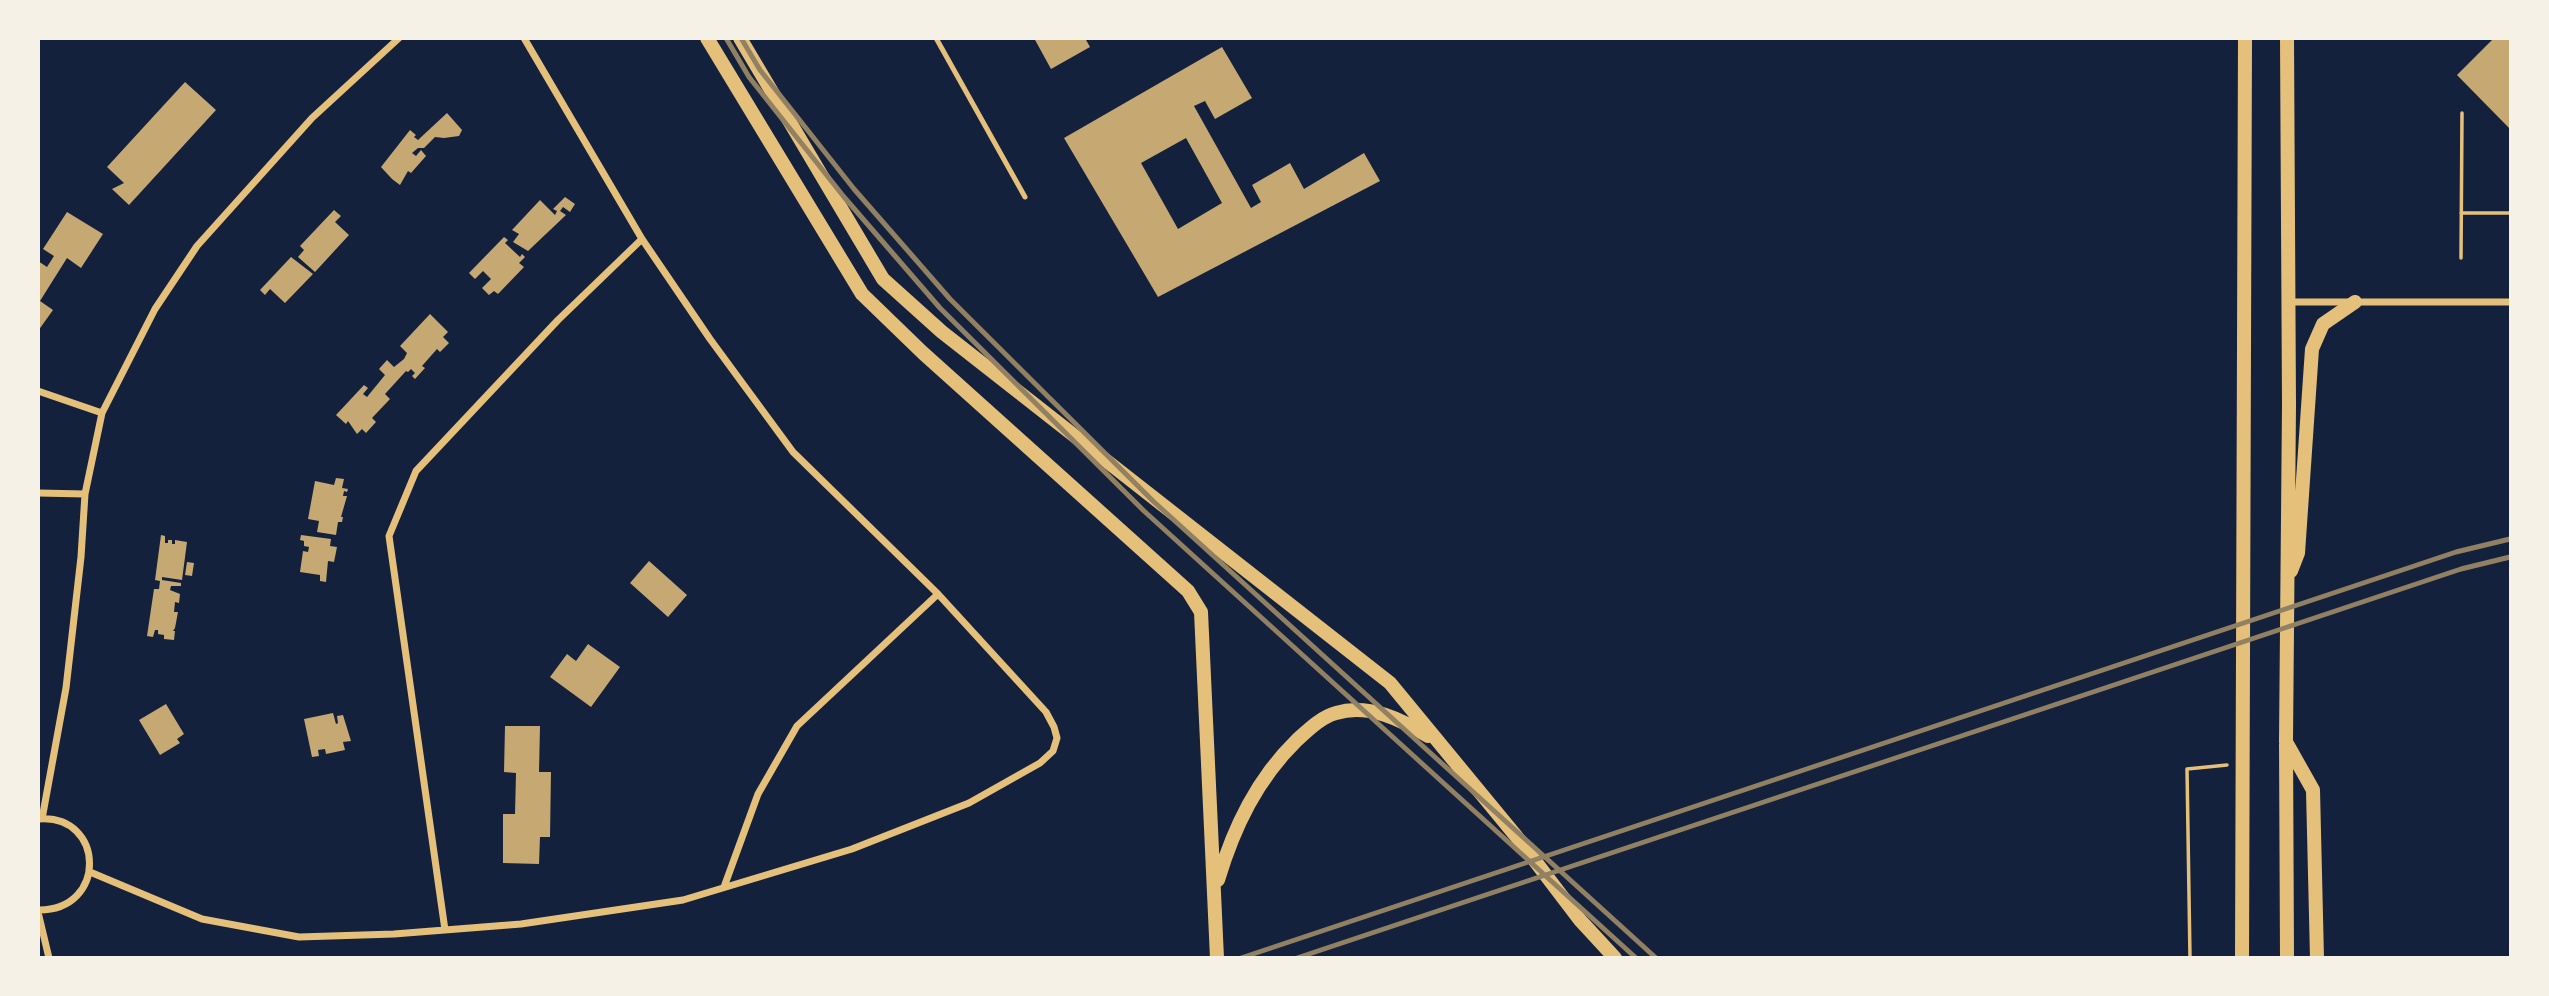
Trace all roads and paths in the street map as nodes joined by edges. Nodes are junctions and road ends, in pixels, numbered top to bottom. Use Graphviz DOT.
graph roads {
  1 [pos="399,38"];
  2 [pos="524,38"];
  3 [pos="707,38"];
  4 [pos="740,38"];
  5 [pos="936,38"];
  6 [pos="2245,38"];
  7 [pos="2287,38"];
  8 [pos="2462,113"];
  9 [pos="1026,197"];
  10 [pos="2461,213"];
  11 [pos="2511,213"];
  12 [pos="642,239"];
  13 [pos="2460,257"];
  14 [pos="2288,302"];
  15 [pos="2355,302"];
  16 [pos="2511,302"];
  17 [pos="38,391"];
  18 [pos="102,413"];
  19 [pos="38,492"];
  20 [pos="85,494"];
  21 [pos="2288,578"];
  22 [pos="938,594"];
  23 [pos="1438,741"];
  24 [pos="2286,741"];
  25 [pos="2243,764"];
  26 [pos="40,819"];
  27 [pos="90,872"];
  28 [pos="724,887"];
  29 [pos="1214,891"];
  30 [pos="38,911"];
  31 [pos="445,930"];
  32 [pos="1597,939"];
  33 [pos="49,957"];
  34 [pos="1217,957"];
  35 [pos="1603,957"];
  36 [pos="1615,957"];
  37 [pos="2190,957"];
  38 [pos="2242,957"];
  39 [pos="2287,957"];
  40 [pos="2317,957"];
  1 -- 18 [label="street"];
  2 -- 12 [label="street"];
  3 -- 29 [label="main road"];
  4 -- 23 [label="main road"];
  5 -- 9 [label="lane"];
  6 -- 25 [label="main road"];
  7 -- 14 [label="main road"];
  8 -- 10 [label="path"];
  10 -- 11 [label="path"];
  10 -- 13 [label="path"];
  12 -- 22 [label="street"];
  12 -- 31 [label="street"];
  14 -- 15 [label="street"];
  14 -- 21 [label="main road"];
  15 -- 16 [label="street"];
  15 -- 21 [label="main road"];
  17 -- 18 [label="street"];
  18 -- 20 [label="street"];
  19 -- 20 [label="street"];
  20 -- 26 [label="street"];
  21 -- 24 [label="main road"];
  22 -- 28 [label="street"];
  22 -- 28 [label="street"];
  23 -- 29 [label="main road"];
  23 -- 32 [label="main road"];
  24 -- 39 [label="main road"];
  24 -- 40 [label="main road"];
  25 -- 37 [label="path"];
  25 -- 38 [label="main road"];
  26 -- 27 [label="street"];
  27 -- 30 [label="street"];
  27 -- 31 [label="street"];
  28 -- 31 [label="street"];
  29 -- 34 [label="main road"];
  30 -- 33 [label="street"];
  32 -- 35 [label="main road"];
  32 -- 36 [label="main road"];
}
